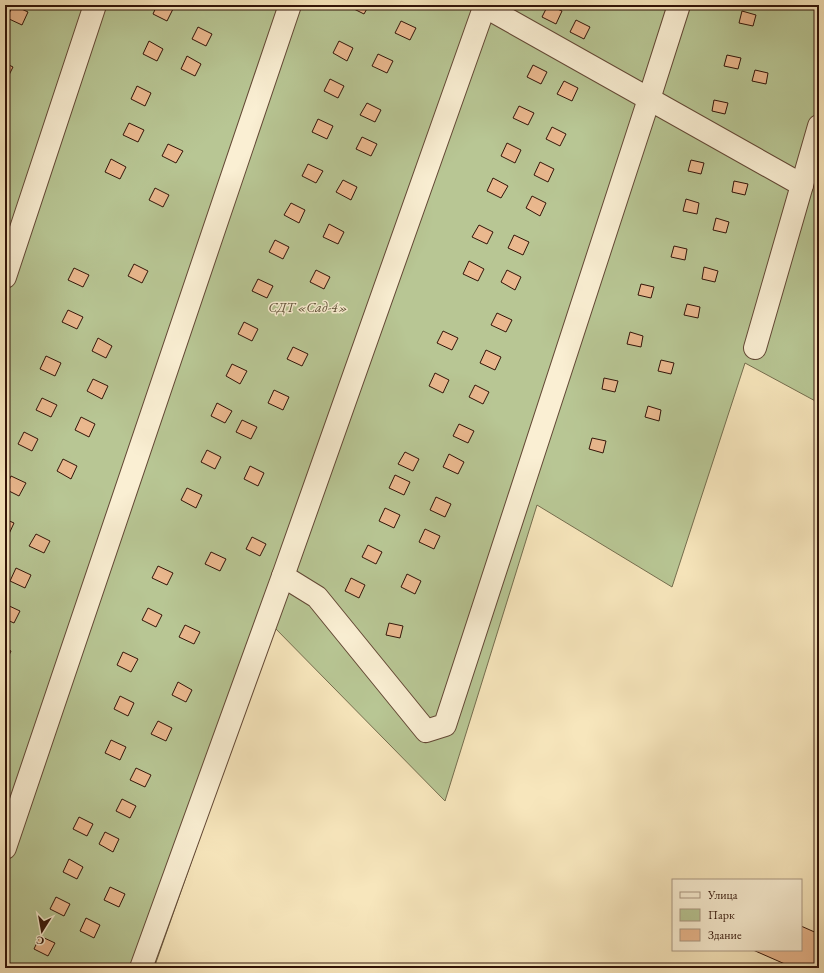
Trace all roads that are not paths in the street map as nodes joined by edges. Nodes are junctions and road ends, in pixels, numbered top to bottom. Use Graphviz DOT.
graph roads {
  1 [pos="95,5"];
  2 [pos="290,5"];
  3 [pos="484,5"];
  4 [pos="679,5"];
  5 [pos="650,99"];
  6 [pos="819,126"];
  7 [pos="802,185"];
  8 [pos="5,277"];
  9 [pos="755,348"];
  10 [pos="283,576"];
  11 [pos="5,848"];
  12 [pos="141,968"];
  1 -- 8 [label="street"];
  2 -- 11 [label="street"];
  3 -- 5 [label="street"];
  3 -- 10 [label="street"];
  4 -- 5 [label="street"];
  5 -- 7 [label="street"];
  5 -- 10 [label="street"];
  6 -- 7 [label="street"];
  7 -- 9 [label="street"];
  10 -- 12 [label="street"];
}
